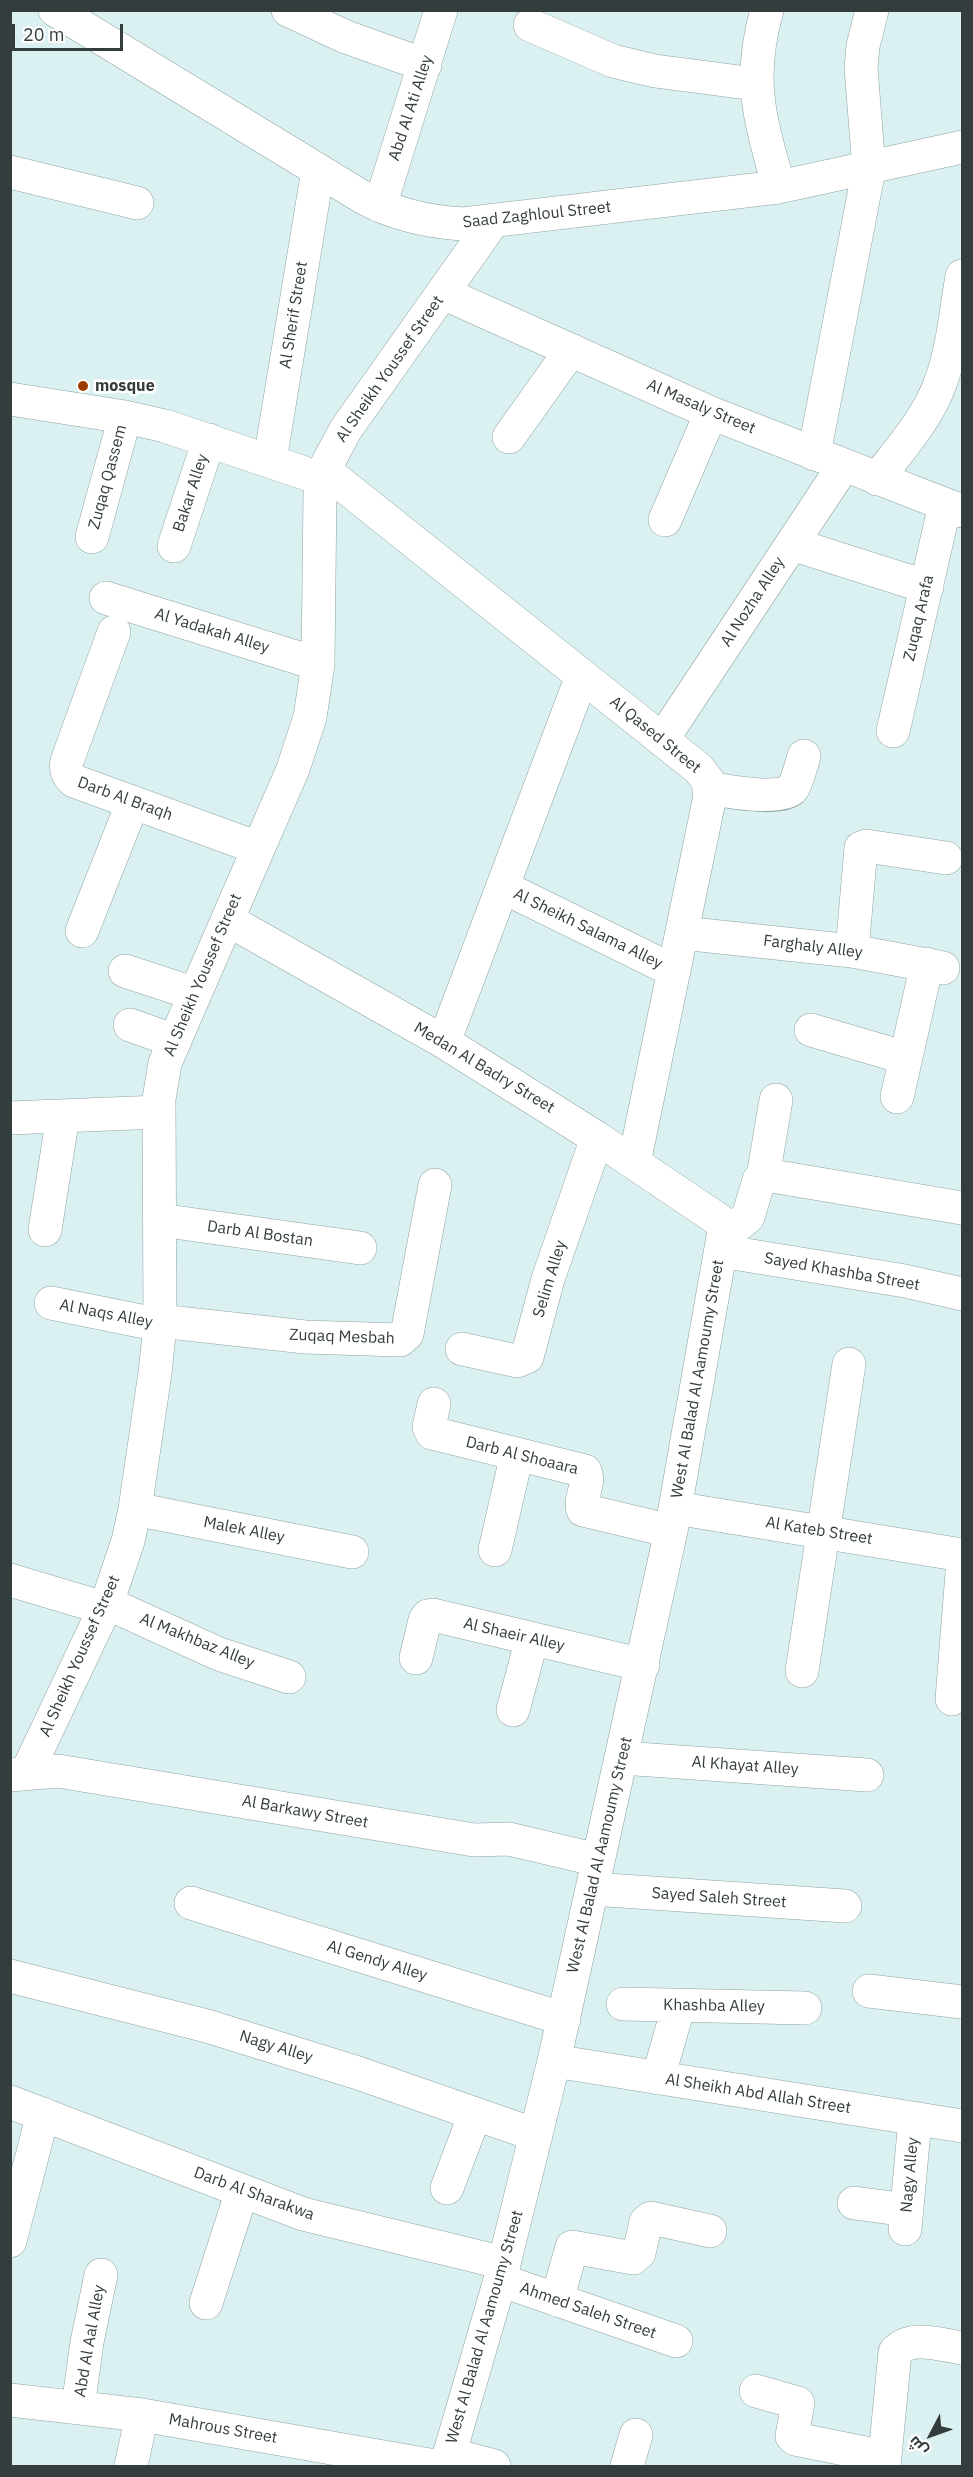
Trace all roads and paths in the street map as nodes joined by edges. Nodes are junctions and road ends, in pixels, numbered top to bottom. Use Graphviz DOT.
graph roads {
  1 [pos="55,10"];
  2 [pos="288,10"];
  3 [pos="441,10"];
  4 [pos="766,10"];
  5 [pos="873,10"];
  6 [pos="530,25"];
  7 [pos="425,65"];
  8 [pos="756,84"];
  9 [pos="963,147"];
  10 [pos="869,169"];
  11 [pos="318,170"];
  12 [pos="10,172"];
  13 [pos="779,187"];
  14 [pos="137,202"];
  15 [pos="380,206"];
  16 [pos="494,220"];
  17 [pos="963,276"];
  18 [pos="443,293"];
  19 [pos="956,348"];
  20 [pos="571,350"];
  21 [pos="10,399"];
  22 [pos="711,413"];
  23 [pos="125,417"];
  24 [pos="509,437"];
  25 [pos="209,441"];
  26 [pos="829,459"];
  27 [pos="270,460"];
  28 [pos="323,474"];
  29 [pos="877,479"];
  30 [pos="954,508"];
  31 [pos="665,520"];
  32 [pos="92,537"];
  33 [pos="792,544"];
  34 [pos="174,546"];
  35 [pos="927,587"];
  36 [pos="106,598"];
  37 [pos="114,632"];
  38 [pos="318,664"];
  39 [pos="582,676"];
  40 [pos="893,731"];
  41 [pos="662,740"];
  42 [pos="804,756"];
  43 [pos="710,788"];
  44 [pos="133,802"];
  45 [pos="258,848"];
  46 [pos="946,858"];
  47 [pos="503,887"];
  48 [pos="228,920"];
  49 [pos="82,931"];
  50 [pos="682,933"];
  51 [pos="852,951"];
  52 [pos="126,971"];
  53 [pos="674,971"];
  54 [pos="195,994"];
  55 [pos="130,1025"];
  56 [pos="811,1030"];
  57 [pos="175,1041"];
  58 [pos="444,1042"];
  59 [pos="906,1058"];
  60 [pos="897,1097"];
  61 [pos="776,1100"];
  62 [pos="159,1112"];
  63 [pos="63,1116"];
  64 [pos="10,1118"];
  65 [pos="597,1138"];
  66 [pos="634,1163"];
  67 [pos="762,1177"];
  68 [pos="435,1185"];
  69 [pos="963,1208"];
  70 [pos="160,1220"];
  71 [pos="45,1230"];
  72 [pos="722,1244"];
  73 [pos="360,1248"];
  74 [pos="963,1294"];
  75 [pos="51,1303"];
  76 [pos="160,1323"];
  77 [pos="462,1349"];
  78 [pos="849,1364"];
  79 [pos="434,1404"];
  80 [pos="517,1454"];
  81 [pos="135,1509"];
  82 [pos="673,1520"];
  83 [pos="823,1532"];
  84 [pos="495,1550"];
  85 [pos="352,1552"];
  86 [pos="963,1555"];
  87 [pos="963,1573"];
  88 [pos="10,1580"];
  89 [pos="106,1606"];
  90 [pos="532,1639"];
  91 [pos="416,1658"];
  92 [pos="643,1665"];
  93 [pos="802,1671"];
  94 [pos="289,1677"];
  95 [pos="952,1699"];
  96 [pos="513,1710"];
  97 [pos="622,1758"];
  98 [pos="19,1773"];
  99 [pos="867,1775"];
  100 [pos="595,1875"];
  101 [pos="191,1903"];
  102 [pos="845,1906"];
  103 [pos="10,1976"];
  104 [pos="869,1991"];
  105 [pos="963,2002"];
  106 [pos="623,2004"];
  107 [pos="679,2005"];
  108 [pos="805,2008"];
  109 [pos="564,2019"];
  110 [pos="555,2061"];
  111 [pos="658,2078"];
  112 [pos="10,2102"];
  113 [pos="43,2114"];
  114 [pos="475,2114"];
  115 [pos="915,2120"];
  116 [pos="963,2126"];
  117 [pos="536,2135"];
  118 [pos="447,2188"];
  119 [pos="242,2191"];
  120 [pos="854,2203"];
  121 [pos="15,2206"];
  122 [pos="710,2231"];
  123 [pos="10,2241"];
  124 [pos="502,2272"];
  125 [pos="101,2275"];
  126 [pos="557,2300"];
  127 [pos="206,2303"];
  128 [pos="676,2342"];
  129 [pos="963,2348"];
  130 [pos="756,2391"];
  131 [pos="10,2400"];
  132 [pos="78,2407"];
  133 [pos="142,2415"];
  134 [pos="636,2434"];
  135 [pos="443,2462"];
  136 [pos="884,2462"];
  137 [pos="131,2466"];
  138 [pos="494,2466"];
  139 [pos="627,2466"];
  1 -- 11 [label="street, Saad Zaghloul Street"];
  2 -- 7 [label="street"];
  3 -- 7 [label="street, Abd Al Ati Alley"];
  4 -- 8 [label="street"];
  5 -- 10 [label="street"];
  6 -- 8 [label="street"];
  7 -- 15 [label="street, Abd Al Ati Alley"];
  8 -- 13 [label="street"];
  9 -- 10 [label="street, Saad Zaghloul Street"];
  10 -- 13 [label="street, Saad Zaghloul Street"];
  10 -- 26 [label="street"];
  11 -- 15 [label="street, Saad Zaghloul Street"];
  11 -- 27 [label="street, Al Sherif Street"];
  12 -- 14 [label="street"];
  13 -- 16 [label="street, Saad Zaghloul Street"];
  15 -- 16 [label="street, Saad Zaghloul Street"];
  16 -- 18 [label="street, Al Sheikh Youssef Street"];
  17 -- 19 [label="street"];
  18 -- 20 [label="street, Al Masaly Street"];
  18 -- 28 [label="street, Al Sheikh Youssef Street"];
  19 -- 29 [label="street"];
  20 -- 22 [label="street, Al Masaly Street"];
  20 -- 24 [label="street"];
  21 -- 23 [label="street, Al Qased Street"];
  22 -- 26 [label="street, Al Masaly Street"];
  22 -- 31 [label="street"];
  23 -- 25 [label="street, Al Qased Street"];
  23 -- 32 [label="street, Zuqaq Qassem"];
  25 -- 27 [label="street, Al Qased Street"];
  25 -- 34 [label="street, Bakar Alley"];
  26 -- 29 [label="street, Al Masaly Street"];
  26 -- 33 [label="street, Al Nozha Alley"];
  27 -- 28 [label="street, Al Qased Street"];
  28 -- 38 [label="street, Al Sheikh Youssef Street"];
  28 -- 39 [label="street, Al Qased Street"];
  29 -- 30 [label="street, Al Masaly Street"];
  30 -- 35 [label="street, Zuqaq Arafa"];
  33 -- 35 [label="street"];
  33 -- 41 [label="street, Al Nozha Alley"];
  35 -- 40 [label="street, Zuqaq Arafa"];
  36 -- 38 [label="street, Al Yadakah Alley"];
  37 -- 44 [label="street, Darb Al Braqh"];
  38 -- 45 [label="street, Al Sheikh Youssef Street"];
  39 -- 41 [label="street, Al Qased Street"];
  39 -- 47 [label="street"];
  41 -- 43 [label="street, Al Qased Street"];
  42 -- 43 [label="street"];
  43 -- 50 [label="street, Al Qased Street"];
  44 -- 45 [label="street, Darb Al Braqh"];
  44 -- 49 [label="street"];
  45 -- 48 [label="street, Al Sheikh Youssef Street"];
  46 -- 51 [label="street"];
  47 -- 53 [label="street, Al Sheikh Salama Alley"];
  47 -- 58 [label="street"];
  48 -- 54 [label="street, Al Sheikh Youssef Street"];
  48 -- 58 [label="street, Medan Al Badry Street"];
  50 -- 51 [label="street, Farghaly Alley"];
  50 -- 53 [label="street, Al Qased Street"];
  51 -- 59 [label="street, Farghaly Alley"];
  52 -- 54 [label="street"];
  53 -- 66 [label="street, Al Qased Street"];
  54 -- 57 [label="street, Al Sheikh Youssef Street"];
  55 -- 57 [label="street"];
  56 -- 59 [label="street"];
  57 -- 62 [label="street, Al Sheikh Youssef Street"];
  58 -- 65 [label="street, Medan Al Badry Street"];
  59 -- 60 [label="street"];
  61 -- 67 [label="street"];
  62 -- 63 [label="street"];
  62 -- 70 [label="street, Al Sheikh Youssef Street"];
  63 -- 64 [label="street"];
  63 -- 71 [label="street"];
  65 -- 66 [label="street, Medan Al Badry Street"];
  65 -- 77 [label="street, Selim Alley"];
  66 -- 72 [label="street, Medan Al Badry Street"];
  67 -- 69 [label="street"];
  67 -- 72 [label="street"];
  68 -- 76 [label="street, Zuqaq Mesbah"];
  70 -- 73 [label="street, Darb Al Bostan"];
  70 -- 76 [label="street, Al Sheikh Youssef Street"];
  72 -- 74 [label="street, Sayed Khashba Street"];
  72 -- 82 [label="street, West Al Balad Al Aamoumy Street"];
  75 -- 76 [label="street, Al Naqs Alley"];
  76 -- 81 [label="street, Al Sheikh Youssef Street"];
  78 -- 83 [label="street"];
  79 -- 80 [label="street, Darb Al Shoaara"];
  80 -- 82 [label="street, Darb Al Shoaara"];
  80 -- 84 [label="street"];
  81 -- 85 [label="street, Malek Alley"];
  81 -- 89 [label="street, Al Sheikh Youssef Street"];
  82 -- 83 [label="street, Al Kateb Street"];
  82 -- 92 [label="street, West Al Balad Al Aamoumy Street"];
  83 -- 86 [label="street, Al Kateb Street"];
  83 -- 93 [label="street"];
  87 -- 95 [label="street"];
  88 -- 89 [label="street, Al Makhbaz Alley"];
  89 -- 94 [label="street, Al Makhbaz Alley"];
  89 -- 98 [label="street, Al Sheikh Youssef Street"];
  90 -- 91 [label="street, Al Shaeir Alley"];
  90 -- 92 [label="street, Al Shaeir Alley"];
  90 -- 96 [label="street"];
  92 -- 97 [label="street, West Al Balad Al Aamoumy Street"];
  97 -- 99 [label="street, Al Khayat Alley"];
  97 -- 100 [label="street, West Al Balad Al Aamoumy Street"];
  98 -- 100 [label="street, Al Barkawy Street"];
  100 -- 102 [label="street, Sayed Saleh Street"];
  100 -- 109 [label="street, West Al Balad Al Aamoumy Street"];
  101 -- 109 [label="street, Al Gendy Alley"];
  103 -- 114 [label="street, Nagy Alley"];
  104 -- 105 [label="street"];
  106 -- 107 [label="street, Khashba Alley"];
  107 -- 108 [label="street, Khashba Alley"];
  107 -- 111 [label="street"];
  109 -- 110 [label="street, West Al Balad Al Aamoumy Street"];
  110 -- 111 [label="street, Al Sheikh Abd Allah Street"];
  110 -- 117 [label="street, West Al Balad Al Aamoumy Street"];
  111 -- 115 [label="street, Al Sheikh Abd Allah Street"];
  112 -- 113 [label="street, Darb Al Sharakwa"];
  113 -- 119 [label="street, Darb Al Sharakwa"];
  113 -- 121 [label="street"];
  114 -- 117 [label="street, Nagy Alley"];
  114 -- 118 [label="street"];
  115 -- 116 [label="street, Al Sheikh Abd Allah Street"];
  115 -- 120 [label="street, Nagy Alley"];
  117 -- 124 [label="street, West Al Balad Al Aamoumy Street"];
  119 -- 124 [label="street, Darb Al Sharakwa"];
  119 -- 127 [label="street"];
  121 -- 123 [label="street"];
  122 -- 126 [label="street"];
  124 -- 126 [label="street, Ahmed Saleh Street"];
  124 -- 135 [label="street, West Al Balad Al Aamoumy Street"];
  125 -- 132 [label="street, Abd Al Aal Alley"];
  126 -- 128 [label="street, Ahmed Saleh Street"];
  129 -- 136 [label="street"];
  130 -- 136 [label="street"];
  131 -- 132 [label="street, Mahrous Street"];
  132 -- 133 [label="street, Mahrous Street"];
  133 -- 135 [label="street, Mahrous Street"];
  133 -- 137 [label="street"];
  134 -- 139 [label="street"];
  135 -- 138 [label="street, Mahrous Street"];
}
